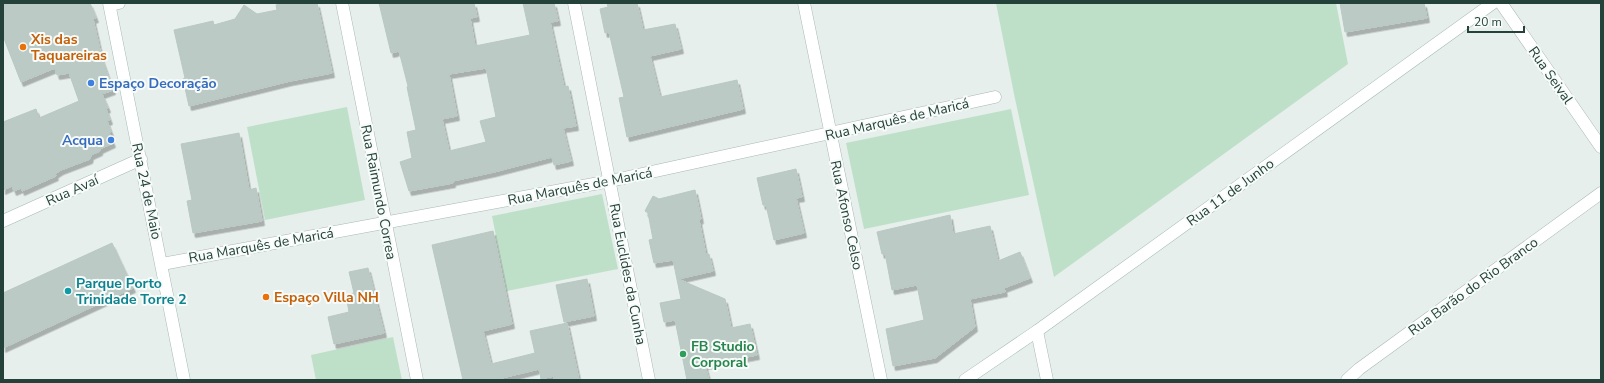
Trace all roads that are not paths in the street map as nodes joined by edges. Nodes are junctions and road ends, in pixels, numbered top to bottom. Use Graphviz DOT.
graph roads {
  1 [pos="342,3"];
  2 [pos="574,3"];
  3 [pos="804,3"];
  4 [pos="1494,3"];
  5 [pos="1501,3"];
  6 [pos="112,4"];
  7 [pos="995,97"];
  8 [pos="830,134"];
  9 [pos="1601,147"];
  10 [pos="141,159"];
  11 [pos="610,181"];
  12 [pos="1601,193"];
  13 [pos="3,221"];
  14 [pos="385,223"];
  15 [pos="162,264"];
  16 [pos="1036,331"];
  17 [pos="184,380"];
  18 [pos="417,380"];
  19 [pos="649,380"];
  20 [pos="881,380"];
  21 [pos="966,380"];
  22 [pos="1047,380"];
  23 [pos="1347,380"];
  1 -- 14 [label="street, Rua Raimundo Correa"];
  2 -- 11 [label="street, Rua Euclides da Cunha"];
  3 -- 8 [label="street, Rua Afonso Celso"];
  4 -- 16 [label="street, Rua 11 de Junho"];
  5 -- 9 [label="street, Rua Seival"];
  6 -- 10 [label="street, Rua 24 de Maio"];
  7 -- 8 [label="street, Rua Marquês de Maricá"];
  8 -- 11 [label="street, Rua Marquês de Maricá"];
  8 -- 20 [label="street, Rua Afonso Celso"];
  10 -- 13 [label="street, Rua Avaí"];
  10 -- 15 [label="street, Rua 24 de Maio"];
  11 -- 14 [label="street, Rua Marquês de Maricá"];
  11 -- 19 [label="street, Rua Euclides da Cunha"];
  12 -- 23 [label="street, Rua Barão do Rio Branco"];
  14 -- 15 [label="street, Rua Marquês de Maricá"];
  14 -- 18 [label="street, Rua Raimundo Correa"];
  15 -- 17 [label="street, Rua 24 de Maio"];
  16 -- 21 [label="street, Rua 11 de Junho"];
  16 -- 22 [label="street"];
}
